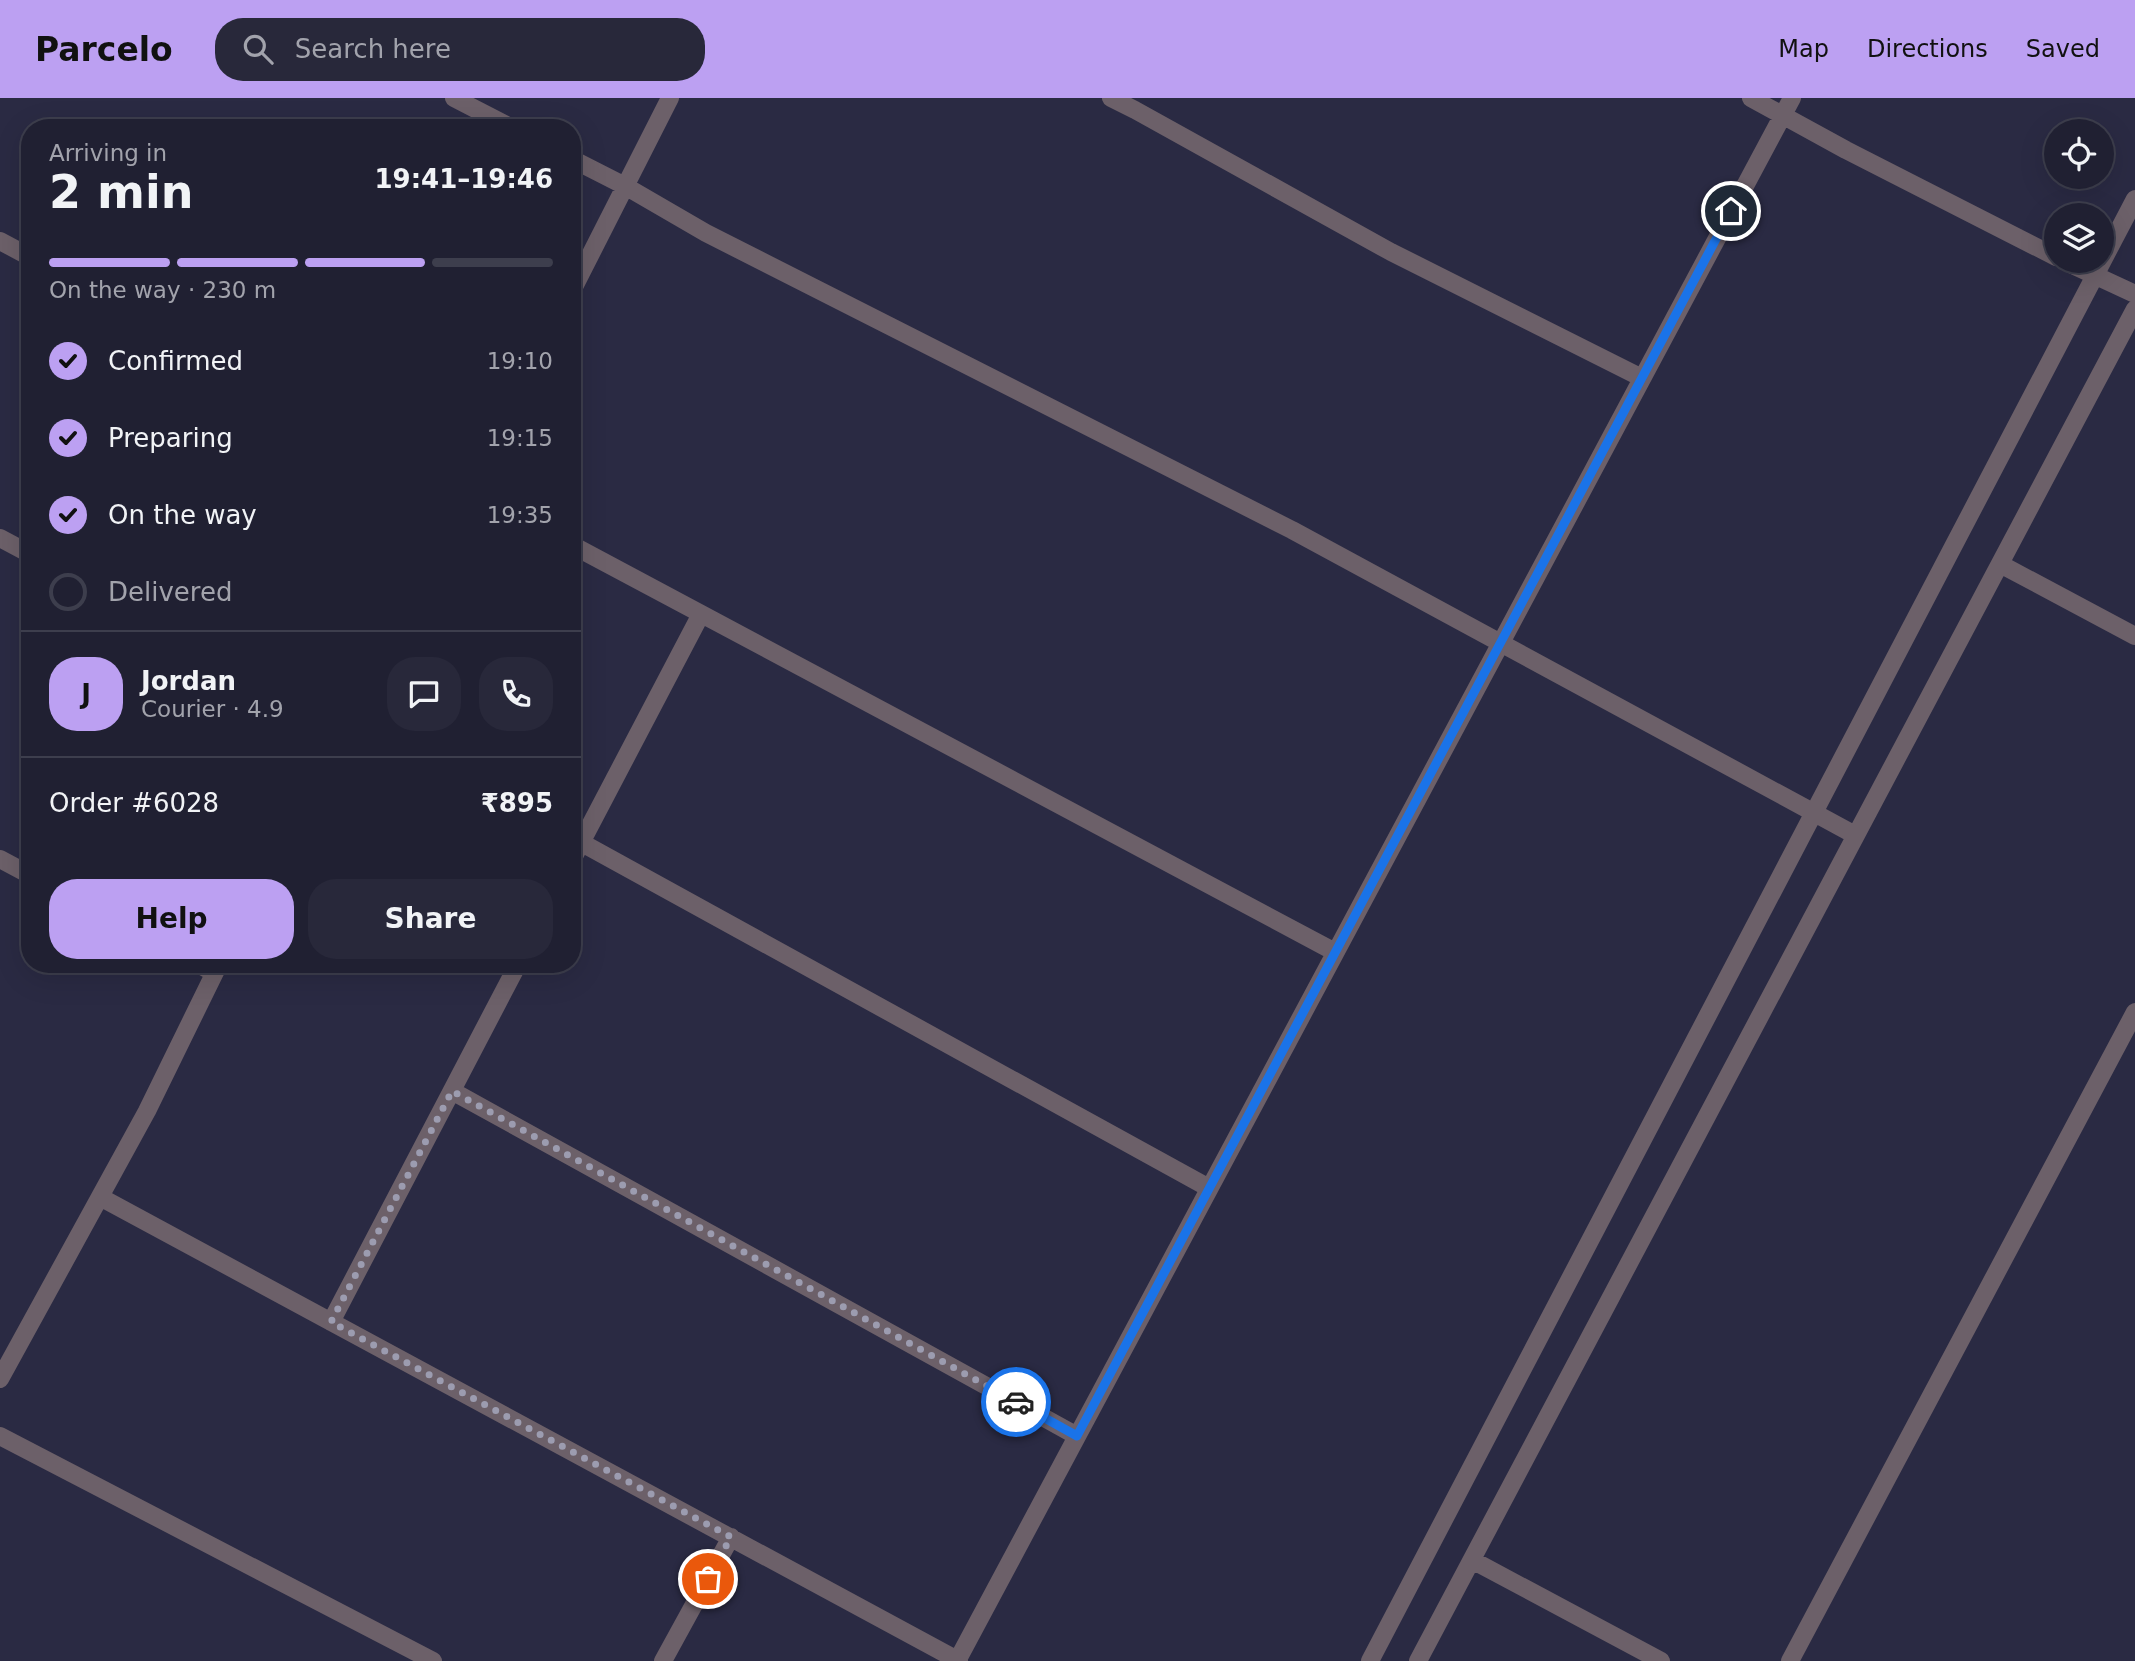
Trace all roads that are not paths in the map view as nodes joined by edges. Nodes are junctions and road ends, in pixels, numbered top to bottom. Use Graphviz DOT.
graph roads {
  1 [pos="454,98"];
  2 [pos="670,98"];
  3 [pos="1111,98"];
  4 [pos="1751,98"];
  5 [pos="1791,98"];
  6 [pos="1783,115"];
  7 [pos="495,119"];
  8 [pos="581,164"];
  9 [pos="625,186"];
  10 [pos="2135,199"];
  11 [pos="0,241"];
  12 [pos="2044,251"];
  13 [pos="21,252"];
  14 [pos="581,273"];
  15 [pos="2089,273"];
  16 [pos="2095,276"];
  17 [pos="2135,294"];
  18 [pos="2135,309"];
  19 [pos="1642,379"];
  20 [pos="0,538"];
  21 [pos="21,549"];
  22 [pos="581,550"];
  23 [pos="2000,564"];
  24 [pos="701,614"];
  25 [pos="2135,636"];
  26 [pos="1501,643"];
  27 [pos="1814,811"];
  28 [pos="1855,835"];
  29 [pos="582,842"];
  30 [pos="0,859"];
  31 [pos="21,870"];
  32 [pos="1335,952"];
  33 [pos="215,973"];
  34 [pos="513,973"];
  35 [pos="2135,1012"];
  36 [pos="452,1091"];
  37 [pos="1209,1188"];
  38 [pos="100,1197"];
  39 [pos="331,1322"];
  40 [pos="0,1379"];
  41 [pos="0,1436"];
  42 [pos="1077,1436"];
  43 [pos="731,1537"];
  44 [pos="1472,1560"];
  45 [pos="433,1661"];
  46 [pos="663,1661"];
  47 [pos="958,1661"];
  48 [pos="1370,1661"];
  49 [pos="1418,1661"];
  50 [pos="1661,1661"];
  51 [pos="1790,1661"];
  1 -- 7 [label="street"];
  2 -- 9 [label="street"];
  3 -- 19 [label="street"];
  4 -- 6 [label="street"];
  5 -- 6 [label="street"];
  6 -- 12 [label="street"];
  6 -- 19 [label="street"];
  8 -- 9 [label="street"];
  9 -- 14 [label="street"];
  9 -- 26 [label="street"];
  10 -- 16 [label="street"];
  11 -- 13 [label="street"];
  15 -- 16 [label="street"];
  16 -- 17 [label="street"];
  16 -- 27 [label="street"];
  18 -- 23 [label="street"];
  19 -- 26 [label="street"];
  20 -- 21 [label="street"];
  22 -- 24 [label="street"];
  23 -- 25 [label="street"];
  23 -- 28 [label="street"];
  24 -- 29 [label="street"];
  24 -- 32 [label="street"];
  26 -- 27 [label="street"];
  26 -- 32 [label="street"];
  27 -- 28 [label="street"];
  27 -- 48 [label="street"];
  28 -- 44 [label="street"];
  29 -- 37 [label="street"];
  30 -- 31 [label="street"];
  32 -- 37 [label="street"];
  33 -- 38 [label="street"];
  34 -- 36 [label="street"];
  35 -- 51 [label="street"];
  36 -- 39 [label="street"];
  36 -- 42 [label="street"];
  37 -- 42 [label="street"];
  38 -- 39 [label="street"];
  38 -- 40 [label="street"];
  39 -- 43 [label="street"];
  41 -- 45 [label="street"];
  42 -- 47 [label="street"];
  43 -- 46 [label="street"];
  43 -- 47 [label="street"];
  44 -- 49 [label="street"];
  44 -- 50 [label="street"];
}
